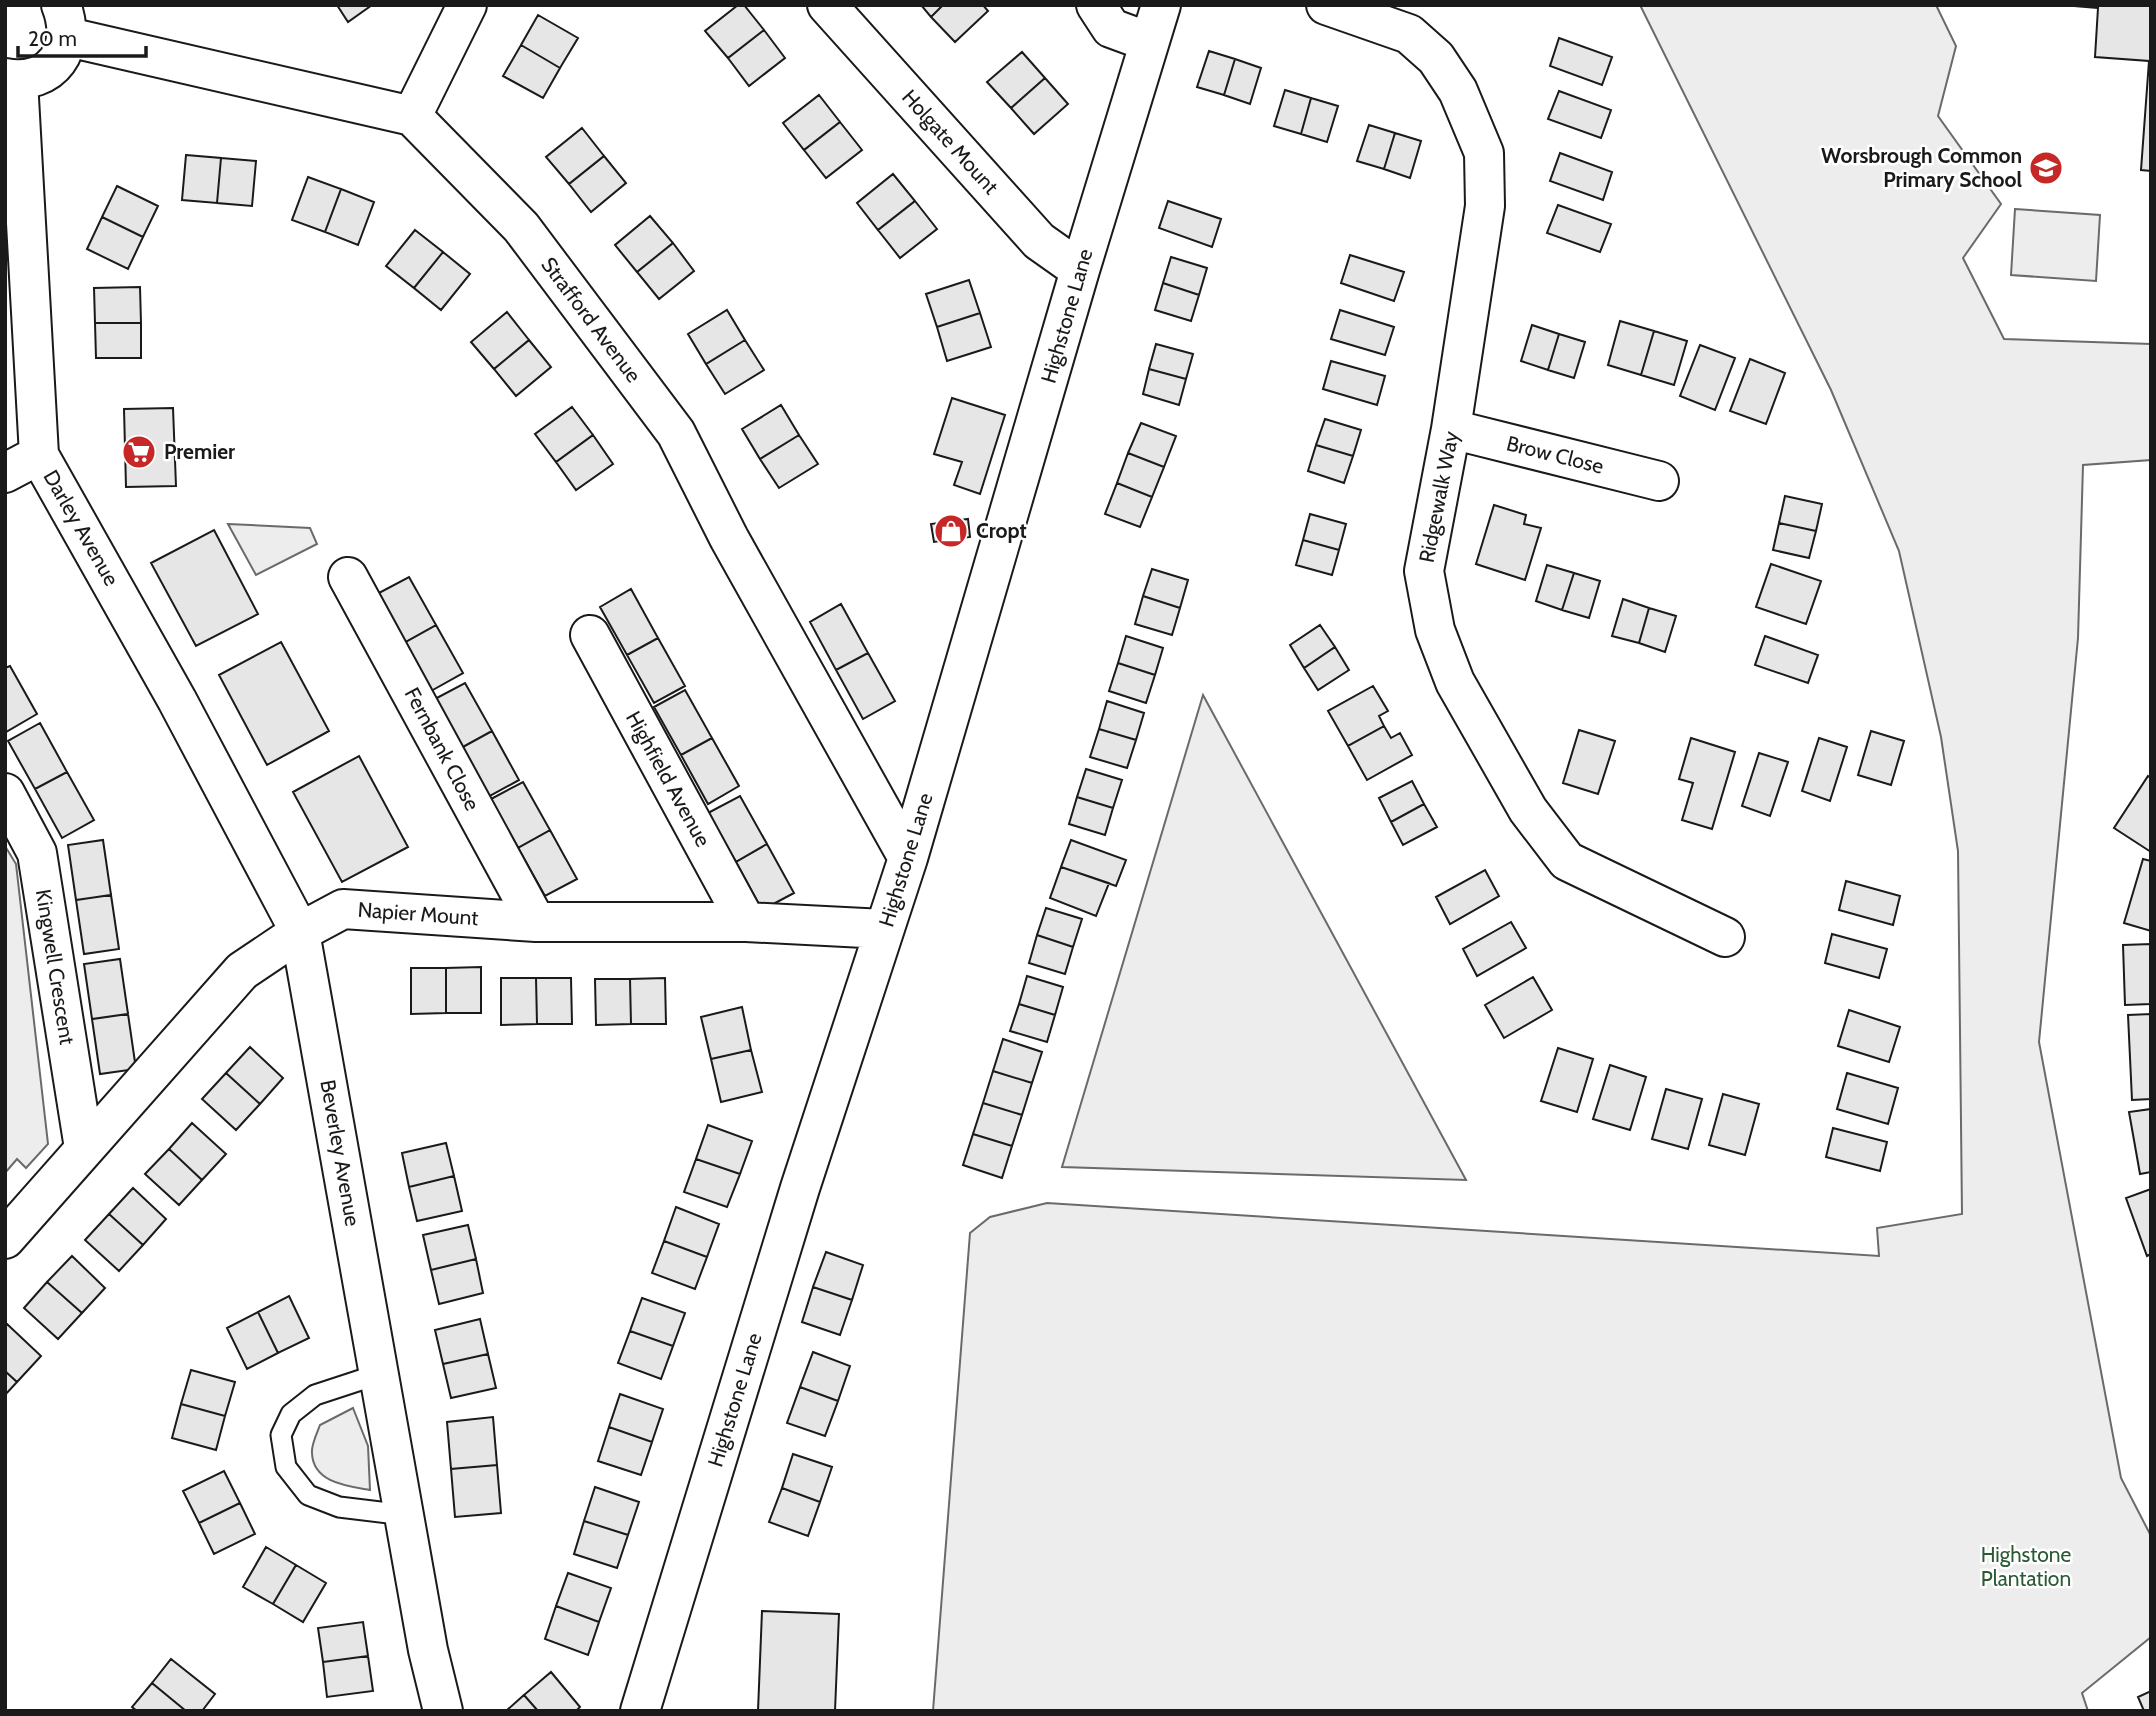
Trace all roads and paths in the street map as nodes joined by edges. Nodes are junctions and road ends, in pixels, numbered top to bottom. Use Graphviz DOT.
graph roads {
  1 [pos="467,5"];
  2 [pos="827,5"];
  3 [pos="1096,5"];
  4 [pos="1161,5"];
  5 [pos="1326,5"];
  6 [pos="64,21"];
  7 [pos="1149,42"];
  8 [pos="12,79"];
  9 [pos="412,116"];
  10 [pos="1080,270"];
  11 [pos="1451,429"];
  12 [pos="39,455"];
  13 [pos="5,473"];
  14 [pos="1659,481"];
  15 [pos="348,576"];
  16 [pos="590,635"];
  17 [pos="5,793"];
  18 [pos="908,858"];
  19 [pos="536,922"];
  20 [pos="746,922"];
  21 [pos="884,929"];
  22 [pos="300,932"];
  23 [pos="1725,937"];
  24 [pos="84,1148"];
  25 [pos="5,1239"];
  26 [pos="379,1374"];
  27 [pos="405,1515"];
  28 [pos="443,1711"];
  29 [pos="640,1711"];
  1 -- 9 [label="street"];
  2 -- 10 [label="street, Holgate Mount"];
  3 -- 7 [label="street"];
  4 -- 7 [label="street, Highstone Lane"];
  5 -- 11 [label="street, Ridgewalk Way"];
  6 -- 8 [label="street"];
  6 -- 9 [label="street"];
  7 -- 10 [label="street, Highstone Lane"];
  8 -- 12 [label="street, Darley Avenue"];
  9 -- 18 [label="street, Strafford Avenue"];
  10 -- 18 [label="street, Highstone Lane"];
  11 -- 14 [label="street, Brow Close"];
  11 -- 23 [label="street, Ridgewalk Way"];
  12 -- 13 [label="street"];
  12 -- 22 [label="street, Darley Avenue"];
  15 -- 19 [label="street, Fernbank Close"];
  16 -- 20 [label="street, Highfield Avenue"];
  17 -- 24 [label="street, Kingwell Crescent"];
  18 -- 21 [label="street, Highstone Lane"];
  19 -- 20 [label="street, Napier Mount"];
  19 -- 22 [label="street, Napier Mount"];
  20 -- 21 [label="street, Napier Mount"];
  21 -- 29 [label="street, Highstone Lane"];
  22 -- 24 [label="street, Napier Mount"];
  22 -- 26 [label="street, Beverley Avenue"];
  24 -- 25 [label="street, Napier Mount"];
  26 -- 27 [label="street, Beverley Avenue"];
  26 -- 27 [label="lane"];
  27 -- 28 [label="street, Beverley Avenue"];
}
